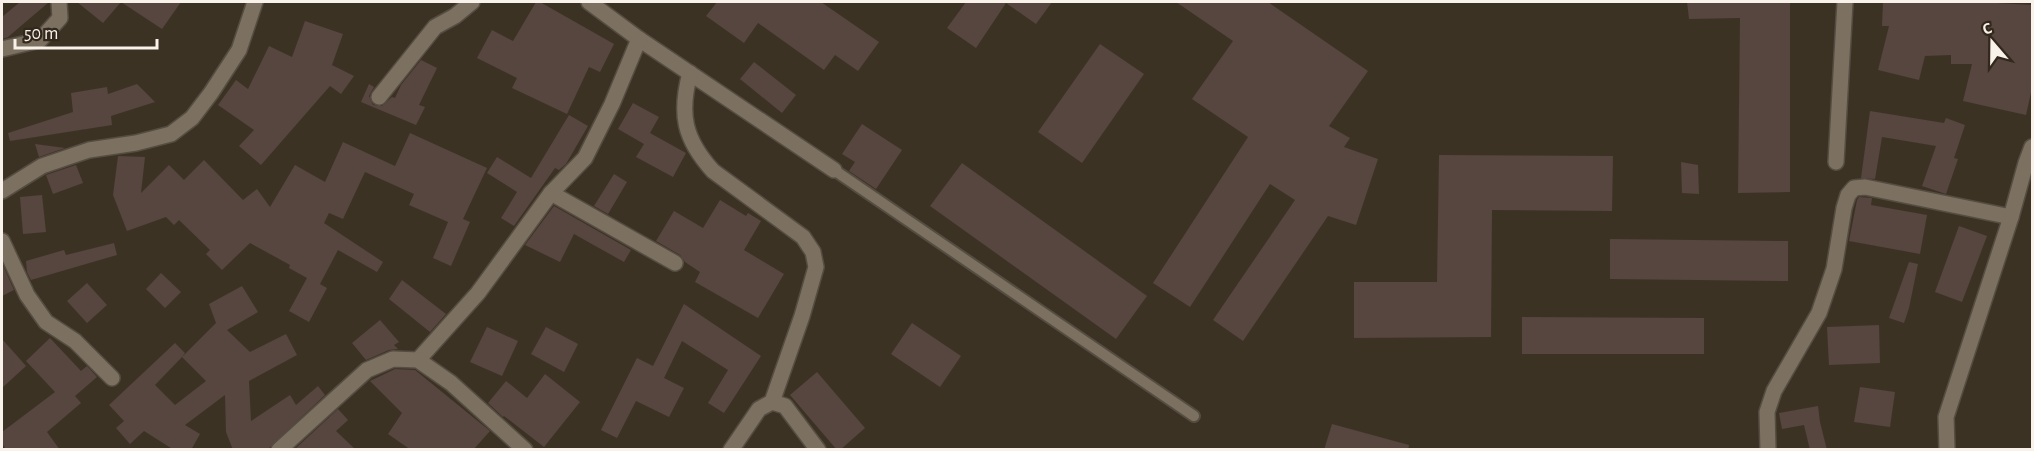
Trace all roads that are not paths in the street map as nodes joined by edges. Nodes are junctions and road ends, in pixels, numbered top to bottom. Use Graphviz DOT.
graph roads {
  1 [pos="59,2"];
  2 [pos="255,2"];
  3 [pos="472,2"];
  4 [pos="588,2"];
  5 [pos="1845,2"];
  6 [pos="639,39"];
  7 [pos="2,49"];
  8 [pos="690,73"];
  9 [pos="379,97"];
  10 [pos="2032,147"];
  11 [pos="1836,162"];
  12 [pos="834,170"];
  13 [pos="2,191"];
  14 [pos="551,193"];
  15 [pos="2012,217"];
  16 [pos="2,241"];
  17 [pos="675,263"];
  18 [pos="418,360"];
  19 [pos="112,378"];
  20 [pos="772,402"];
  21 [pos="1194,416"];
  22 [pos="279,450"];
  23 [pos="525,450"];
  24 [pos="731,450"];
  25 [pos="818,450"];
  26 [pos="1768,450"];
  27 [pos="1947,450"];
  1 -- 7 [label="street"];
  2 -- 13 [label="street"];
  3 -- 9 [label="street"];
  4 -- 6 [label="street"];
  5 -- 11 [label="street"];
  6 -- 8 [label="street"];
  6 -- 14 [label="street"];
  8 -- 12 [label="street"];
  8 -- 20 [label="street"];
  10 -- 15 [label="street"];
  12 -- 21 [label="lane"];
  14 -- 17 [label="street"];
  14 -- 18 [label="street"];
  15 -- 26 [label="street"];
  15 -- 27 [label="street"];
  16 -- 19 [label="street"];
  18 -- 22 [label="street"];
  18 -- 23 [label="street"];
  20 -- 24 [label="street"];
  20 -- 25 [label="street"];
}
